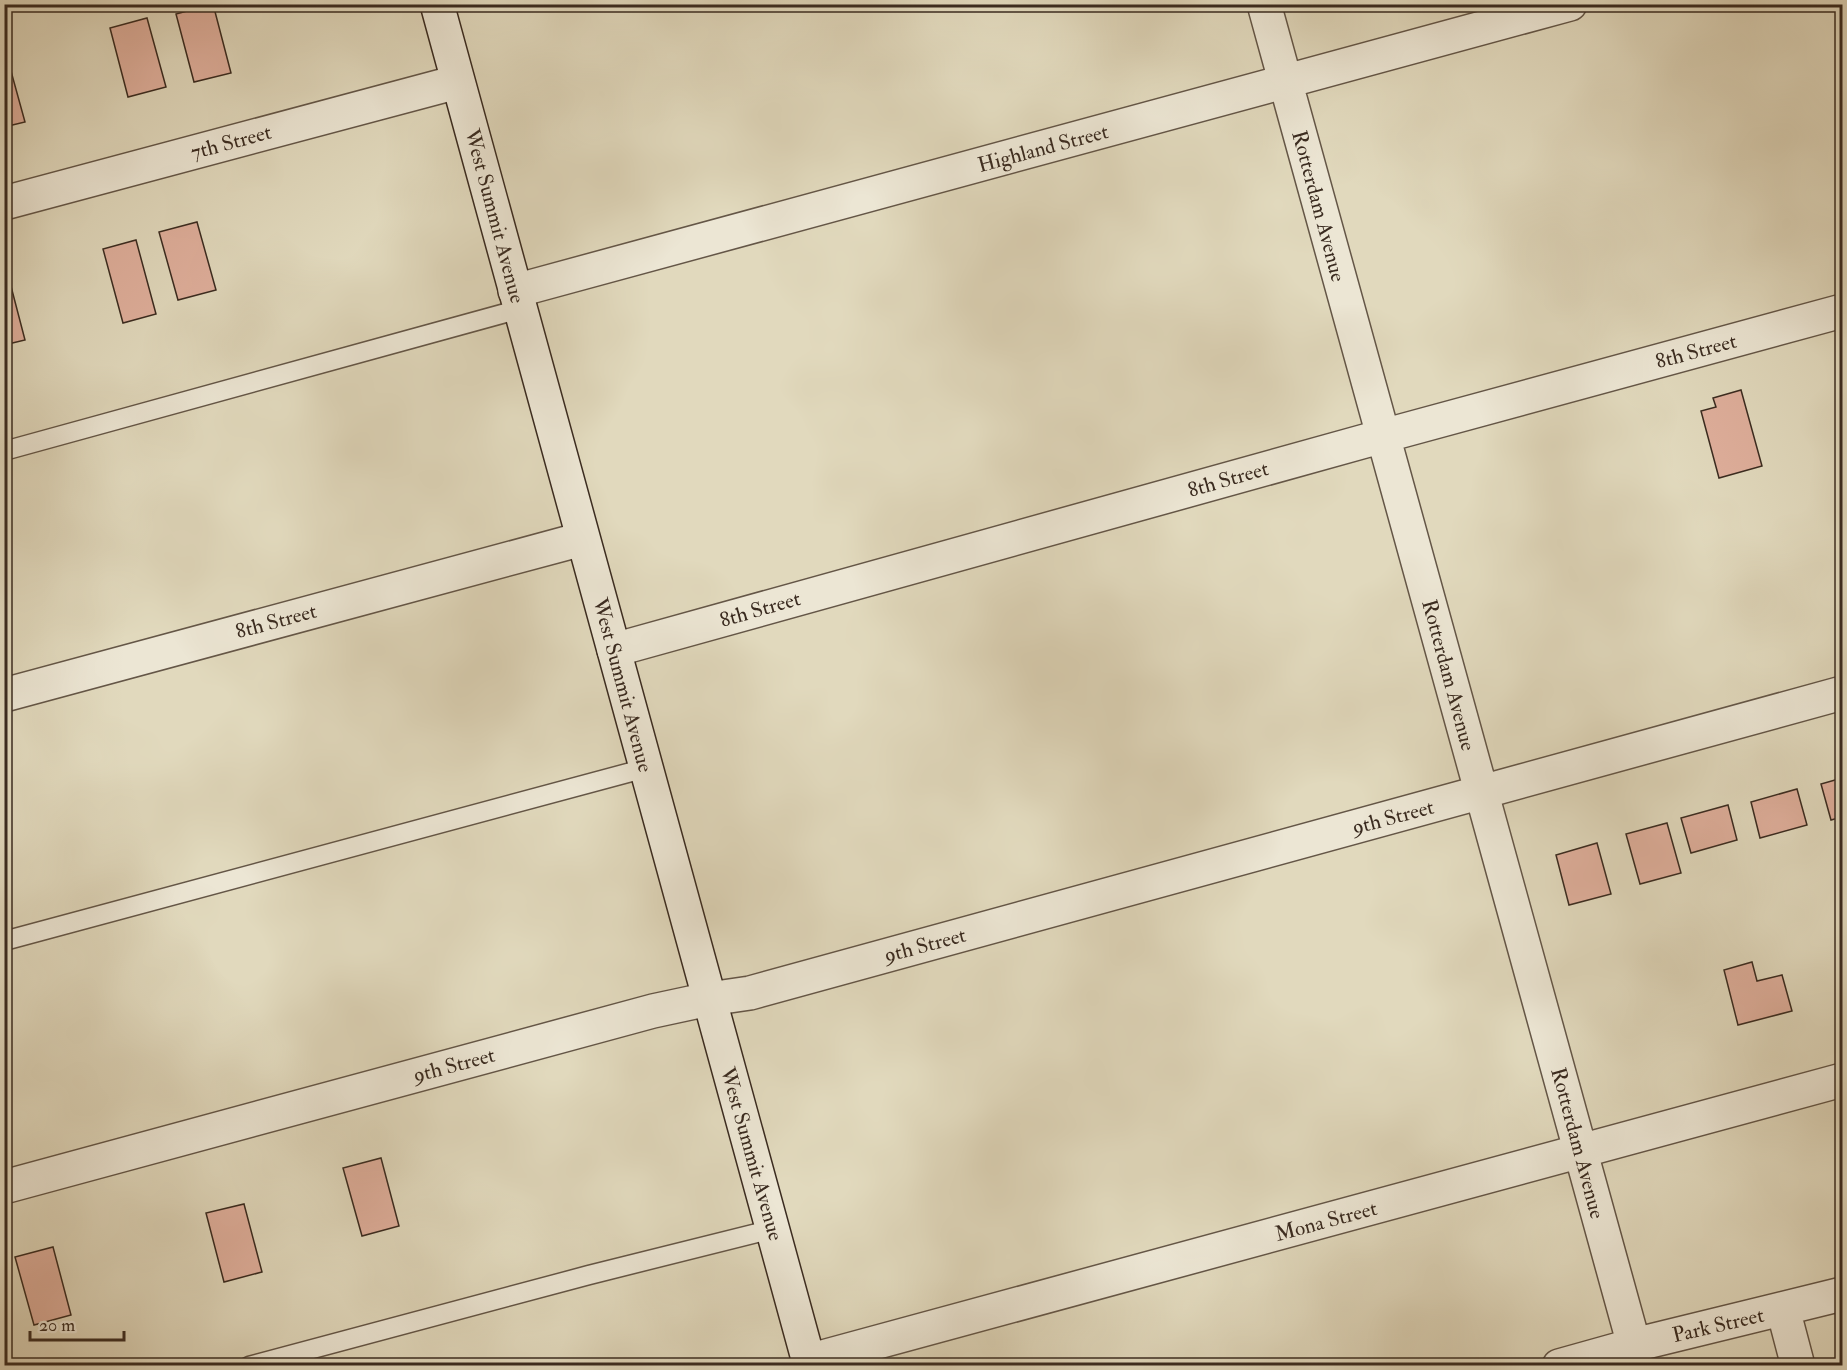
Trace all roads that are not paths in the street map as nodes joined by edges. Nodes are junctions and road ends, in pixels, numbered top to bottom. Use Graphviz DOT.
graph roads {
  1 [pos="437,4"];
  2 [pos="1264,4"];
  3 [pos="1570,4"];
  4 [pos="457,82"];
  5 [pos="1285,82"];
  6 [pos="4,203"];
  7 [pos="518,300"];
  8 [pos="1842,311"];
  9 [pos="1383,436"];
  10 [pos="4,451"];
  11 [pos="582,538"];
  12 [pos="614,650"];
  13 [pos="1842,693"];
  14 [pos="4,695"];
  15 [pos="646,768"];
  16 [pos="1481,793"];
  17 [pos="4,941"];
  18 [pos="709,999"];
  19 [pos="1842,1080"];
  20 [pos="1581,1152"];
  21 [pos="4,1187"];
  22 [pos="774,1229"];
  23 [pos="1842,1294"];
  24 [pos="1783,1310"];
  25 [pos="1634,1345"];
  26 [pos="809,1363"];
  27 [pos="249,1365"];
  28 [pos="1559,1365"];
  29 [pos="1798,1365"];
  1 -- 4 [label="street, West Summit Avenue"];
  2 -- 5 [label="street, Rotterdam Avenue"];
  3 -- 5 [label="street, Highland Street"];
  4 -- 6 [label="street, 7th Street"];
  4 -- 7 [label="street, West Summit Avenue"];
  5 -- 7 [label="street, Highland Street"];
  5 -- 9 [label="street, Rotterdam Avenue"];
  7 -- 10 [label="lane"];
  7 -- 11 [label="street, West Summit Avenue"];
  8 -- 9 [label="street, 8th Street"];
  9 -- 12 [label="street, 8th Street"];
  9 -- 16 [label="street, Rotterdam Avenue"];
  11 -- 12 [label="street, West Summit Avenue"];
  11 -- 14 [label="street, 8th Street"];
  12 -- 15 [label="street, West Summit Avenue"];
  13 -- 16 [label="street, 9th Street"];
  15 -- 17 [label="lane"];
  15 -- 18 [label="street, West Summit Avenue"];
  16 -- 18 [label="street, 9th Street"];
  16 -- 20 [label="street, Rotterdam Avenue"];
  18 -- 21 [label="street, 9th Street"];
  18 -- 22 [label="street, West Summit Avenue"];
  19 -- 20 [label="street, Mona Street"];
  20 -- 25 [label="street, Rotterdam Avenue"];
  20 -- 26 [label="street, Mona Street"];
  22 -- 26 [label="street, West Summit Avenue"];
  22 -- 27 [label="lane"];
  23 -- 24 [label="street, Park Street"];
  24 -- 25 [label="street, Park Street"];
  24 -- 29 [label="street"];
  25 -- 28 [label="street, Park Street"];
}
